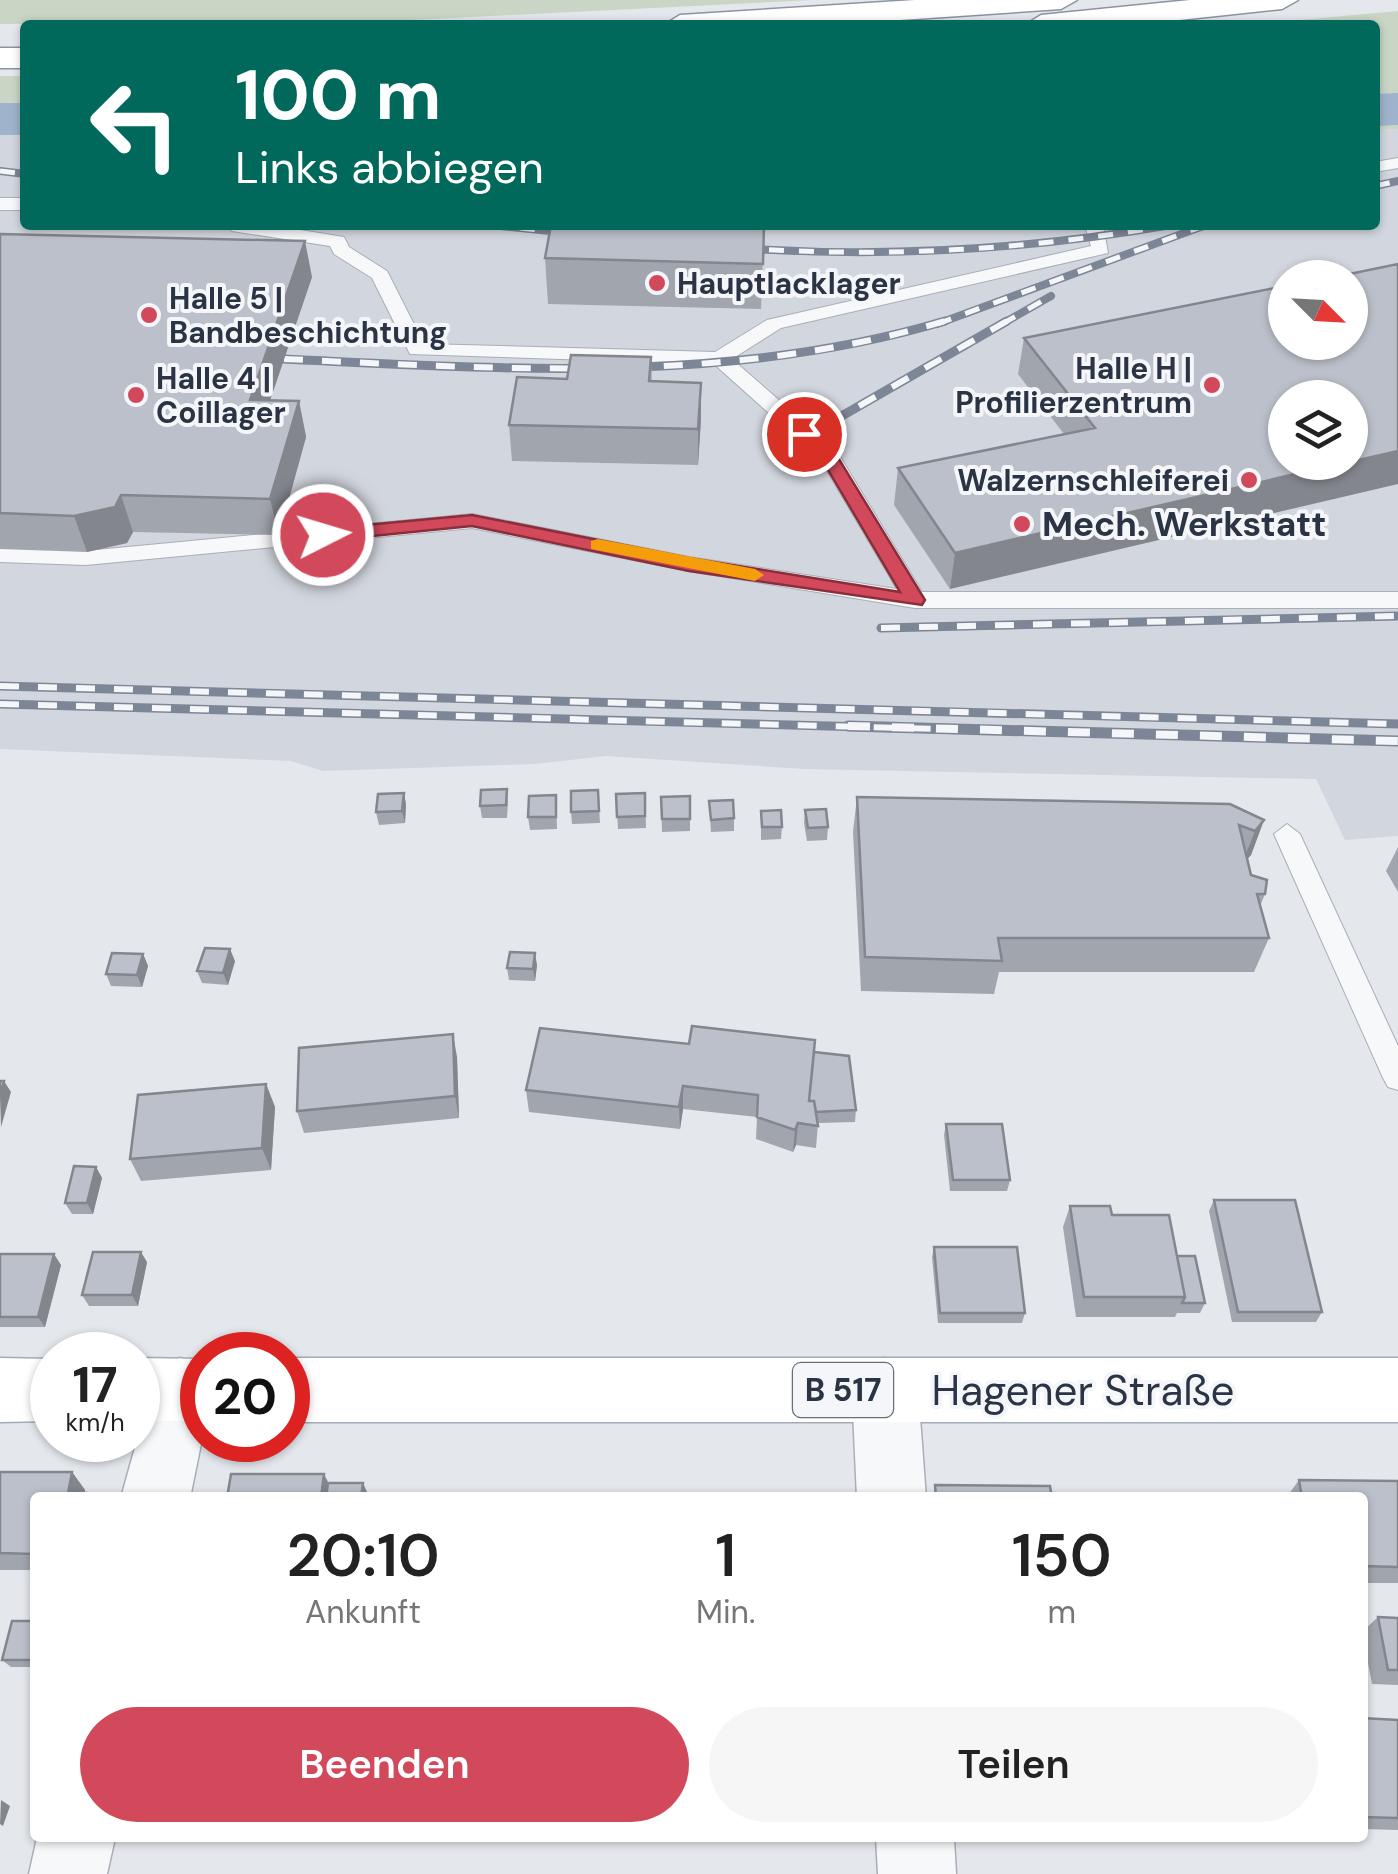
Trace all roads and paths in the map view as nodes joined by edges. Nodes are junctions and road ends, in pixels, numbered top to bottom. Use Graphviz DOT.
graph roads {
  1 [pos="1061,0"];
  2 [pos="1282,0"];
  3 [pos="756,20"];
  4 [pos="1089,20"];
  5 [pos="265,230"];
  6 [pos="1095,230"];
  7 [pos="720,358"];
  8 [pos="0,555"];
  9 [pos="915,600"];
  10 [pos="1398,600"];
  11 [pos="1287,834"];
  12 [pos="1398,1078"];
  13 [pos="0,1390"];
  14 [pos="30,1390"];
  15 [pos="173,1390"];
  16 [pos="310,1390"];
  17 [pos="885,1390"];
  18 [pos="1398,1390"];
  19 [pos="156,1492"];
  20 [pos="892,1492"];
  21 [pos="75,1842"];
  22 [pos="915,1842"];
  23 [pos="68,1874"];
  24 [pos="917,1874"];
  1 -- 3 [label="main road"];
  2 -- 4 [label="main road"];
  5 -- 7 [label="lane"];
  6 -- 7 [label="lane"];
  7 -- 9 [label="lane"];
  8 -- 9 [label="lane"];
  9 -- 10 [label="lane"];
  11 -- 12 [label="lane"];
  13 -- 14 [label="main road"];
  15 -- 19 [label="street"];
  16 -- 17 [label="main road, Hagener Straße / B 517"];
  17 -- 18 [label="main road, Hagener Straße / B 517"];
  17 -- 20 [label="street"];
  21 -- 23 [label="street"];
  22 -- 24 [label="street"];
}
